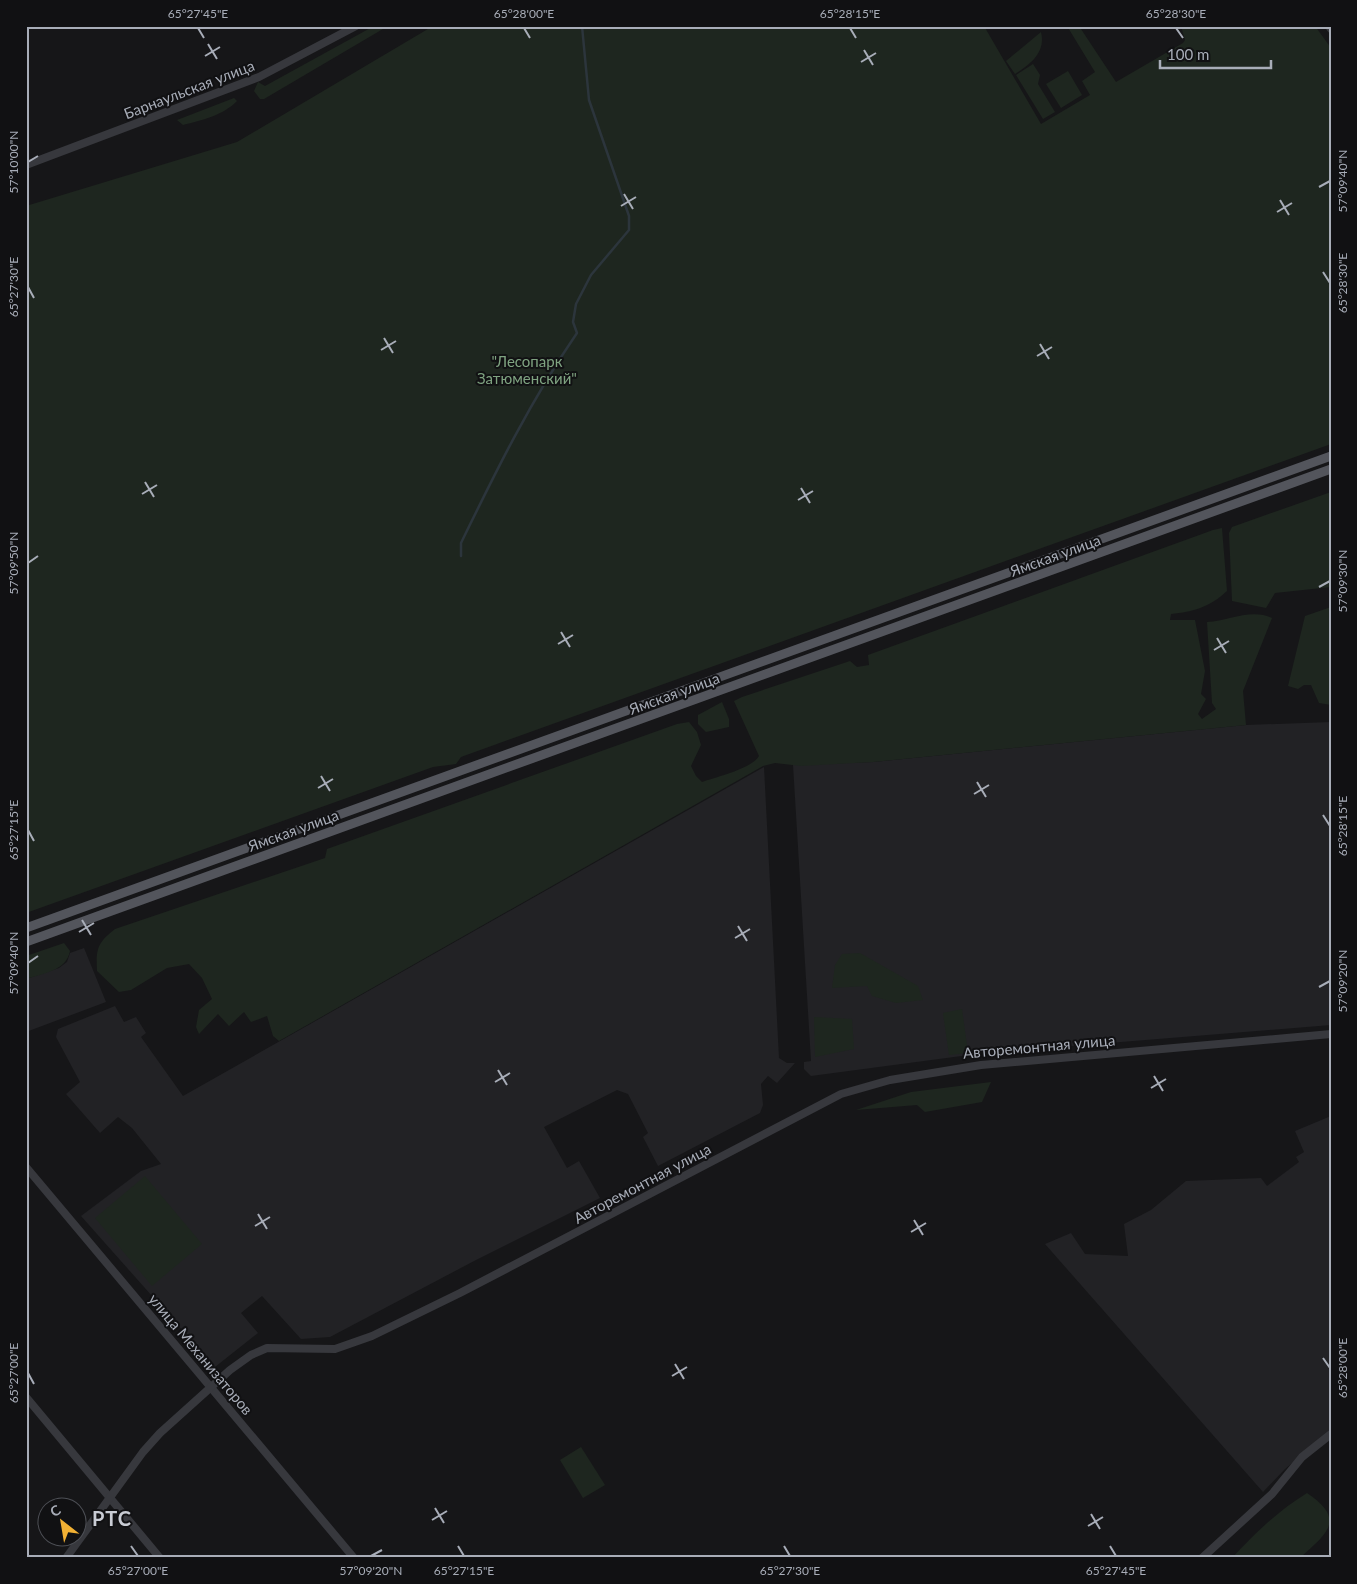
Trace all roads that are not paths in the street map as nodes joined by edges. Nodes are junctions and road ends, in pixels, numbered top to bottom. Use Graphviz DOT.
graph roads {
  1 [pos="356,26"];
  2 [pos="26,165"];
  3 [pos="1331,456"];
  4 [pos="1331,469"];
  5 [pos="987,579"];
  6 [pos="992,592"];
  7 [pos="26,928"];
  8 [pos="26,942"];
  9 [pos="1331,1034"];
  10 [pos="26,1167"];
  11 [pos="210,1387"];
  12 [pos="26,1397"];
  13 [pos="1331,1434"];
  14 [pos="110,1497"];
  15 [pos="66,1558"];
  16 [pos="160,1558"];
  17 [pos="354,1558"];
  18 [pos="1202,1558"];
  1 -- 2 [label="street, Барнаульская улица"];
  3 -- 5 [label="main road, Ямская улица"];
  4 -- 6 [label="main road, Ямская улица"];
  5 -- 6 [label="main road"];
  5 -- 7 [label="main road, Ямская улица"];
  6 -- 8 [label="main road, Ямская улица"];
  9 -- 11 [label="street, Авторемонтная улица"];
  10 -- 11 [label="street, улица Механизаторов"];
  11 -- 14 [label="street, Авторемонтная улица"];
  11 -- 17 [label="street, улица Механизаторов"];
  12 -- 14 [label="street"];
  13 -- 18 [label="street"];
  14 -- 15 [label="street, Авторемонтная улица"];
  14 -- 16 [label="street"];
}
